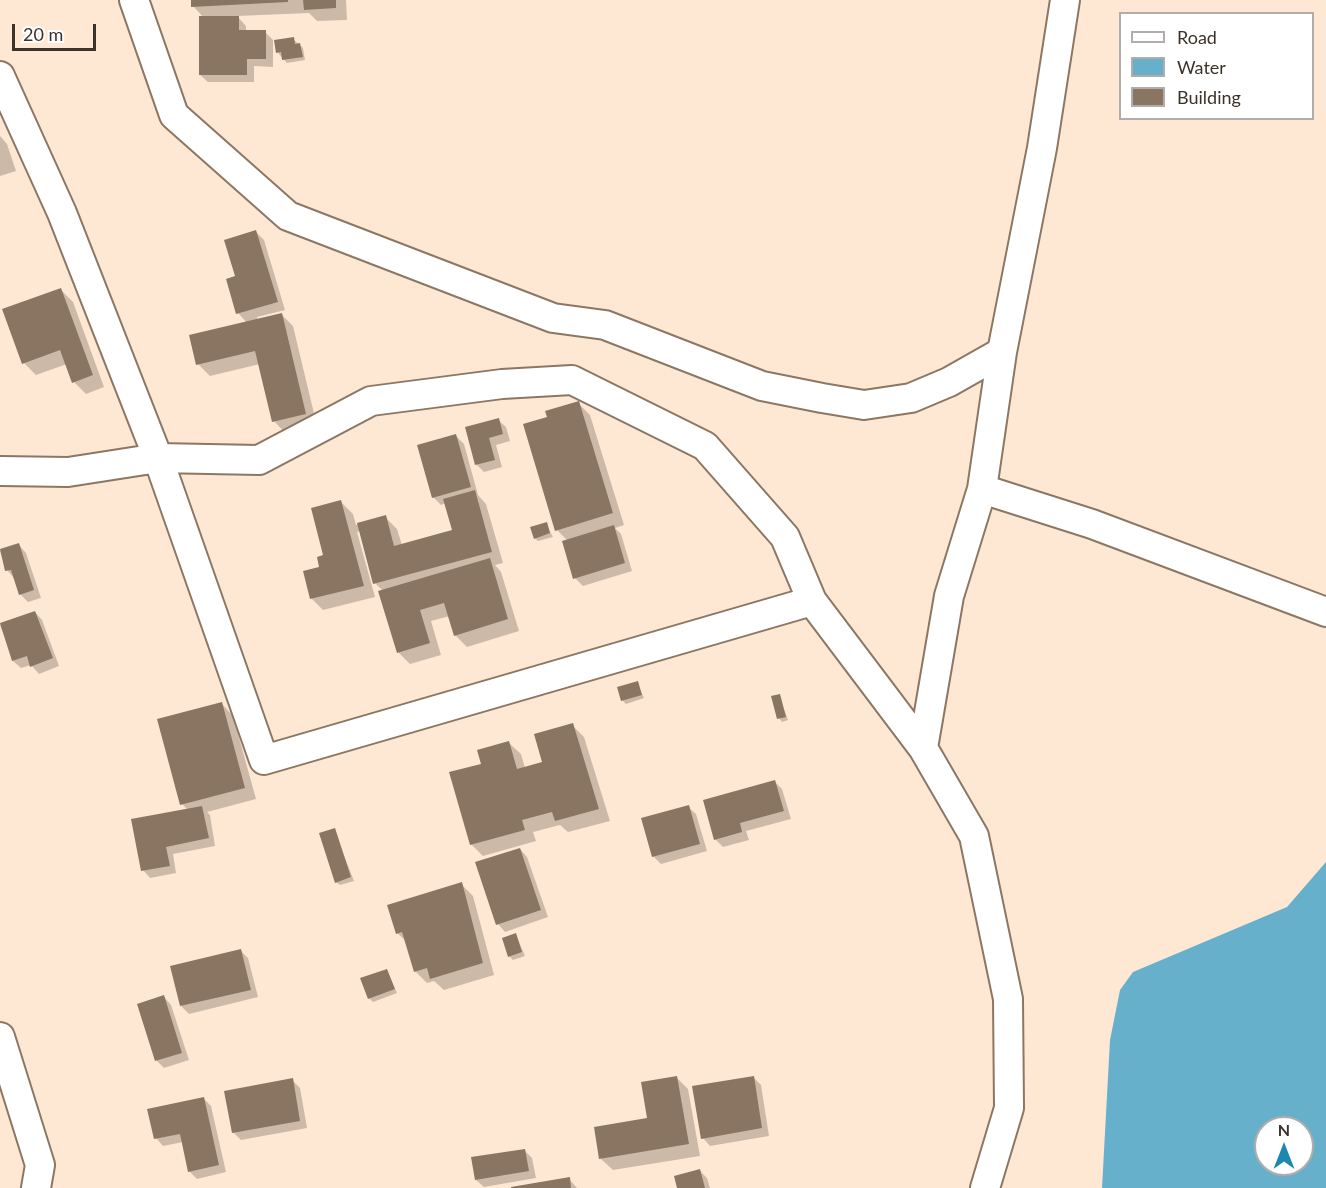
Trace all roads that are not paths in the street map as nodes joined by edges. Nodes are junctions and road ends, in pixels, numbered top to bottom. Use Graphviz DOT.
graph roads {
  1 [pos="134,0"];
  2 [pos="1065,0"];
  3 [pos="0,75"];
  4 [pos="1002,352"];
  5 [pos="158,458"];
  6 [pos="0,471"];
  7 [pos="982,489"];
  8 [pos="812,601"];
  9 [pos="1326,612"];
  10 [pos="923,748"];
  11 [pos="0,1037"];
  12 [pos="36,1188"];
  13 [pos="986,1188"];
  1 -- 4 [label="street"];
  2 -- 4 [label="street"];
  3 -- 5 [label="street"];
  4 -- 7 [label="street"];
  5 -- 6 [label="street"];
  5 -- 8 [label="street"];
  5 -- 8 [label="street"];
  7 -- 9 [label="street"];
  7 -- 10 [label="street"];
  8 -- 10 [label="street"];
  10 -- 13 [label="street"];
  11 -- 12 [label="street"];
}
